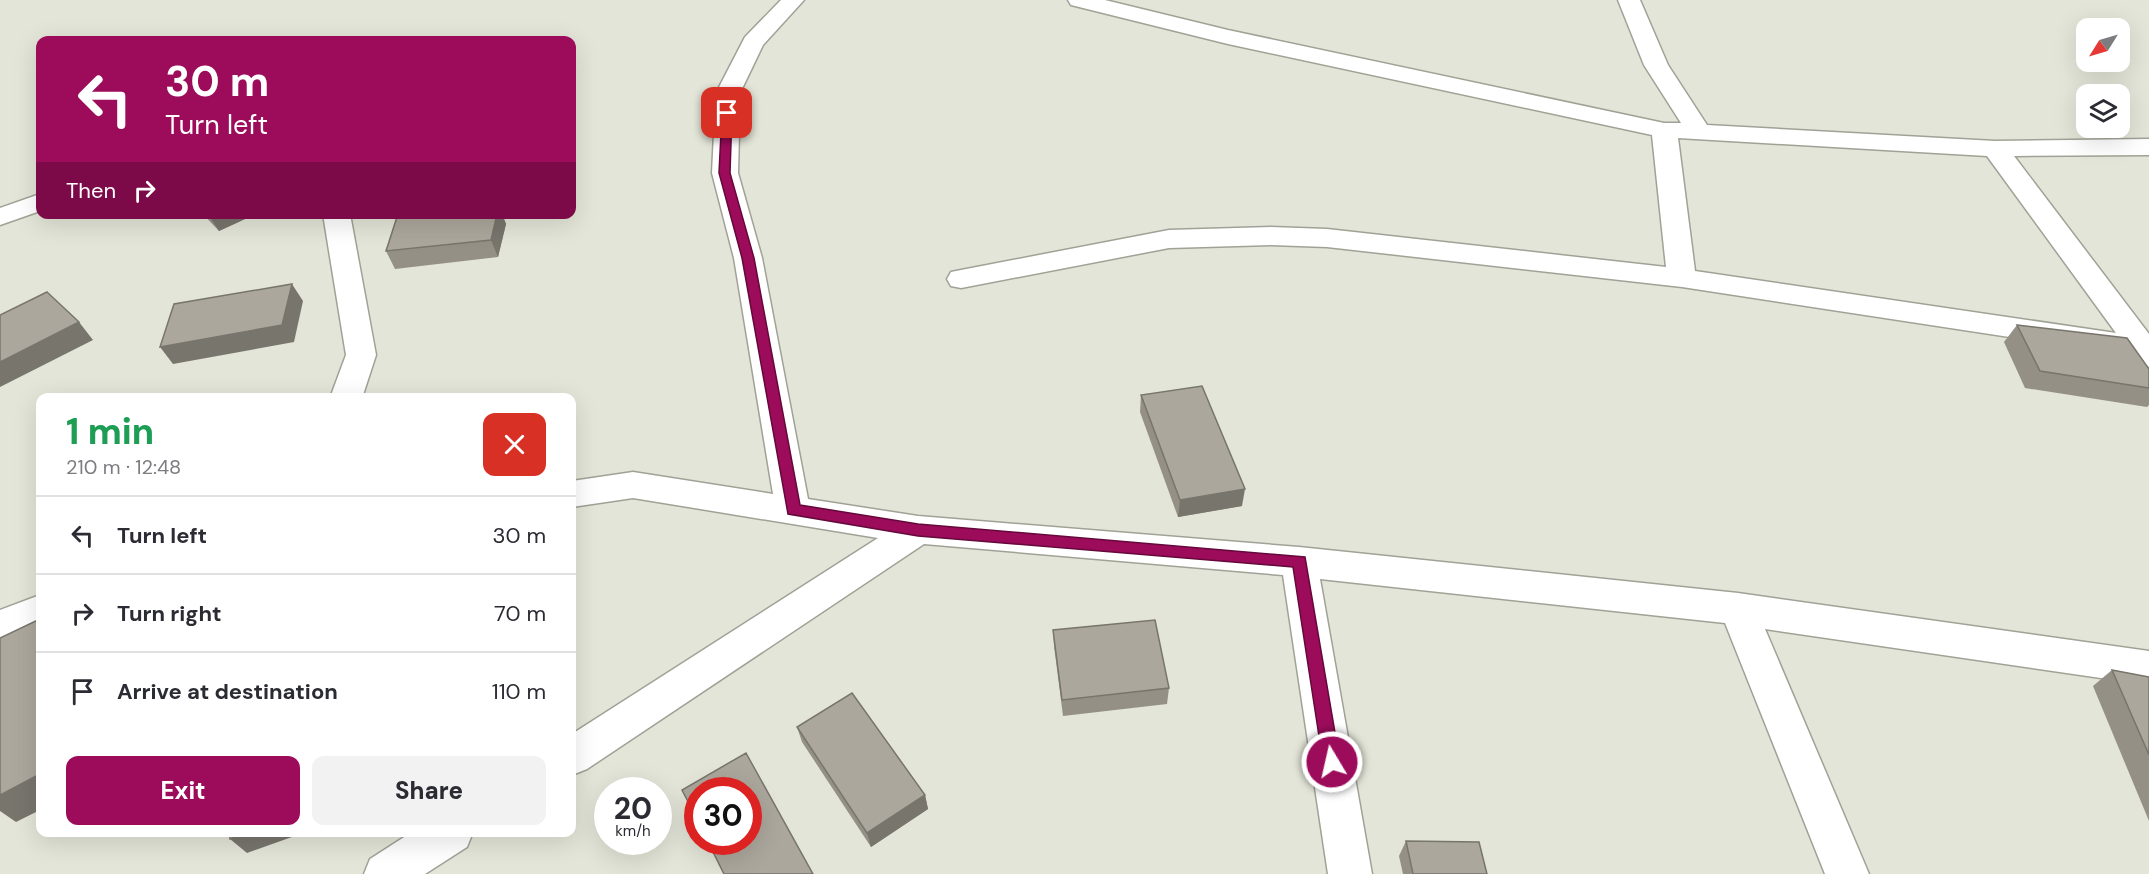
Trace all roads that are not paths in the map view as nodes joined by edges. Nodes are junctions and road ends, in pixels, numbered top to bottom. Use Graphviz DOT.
graph roads {
  1 [pos="793,0"];
  2 [pos="1079,0"];
  3 [pos="1629,0"];
  4 [pos="1664,130"];
  5 [pos="1699,132"];
  6 [pos="2149,147"];
  7 [pos="1995,148"];
  8 [pos="36,204"];
  9 [pos="0,217"];
  10 [pos="337,219"];
  11 [pos="1682,278"];
  12 [pos="961,279"];
  13 [pos="2146,351"];
  14 [pos="348,393"];
  15 [pos="576,493"];
  16 [pos="793,510"];
  17 [pos="918,530"];
  18 [pos="1299,562"];
  19 [pos="1738,609"];
  20 [pos="36,613"];
  21 [pos="0,627"];
  22 [pos="2149,668"];
  23 [pos="576,753"];
  24 [pos="444,837"];
  25 [pos="386,874"];
  26 [pos="1350,874"];
  27 [pos="1847,874"];
  1 -- 16 [label="street"];
  2 -- 4 [label="street"];
  3 -- 5 [label="street"];
  4 -- 5 [label="street"];
  4 -- 11 [label="street"];
  5 -- 7 [label="street"];
  6 -- 7 [label="street"];
  7 -- 13 [label="street"];
  8 -- 9 [label="street"];
  10 -- 14 [label="street"];
  11 -- 12 [label="street"];
  11 -- 13 [label="street"];
  15 -- 16 [label="street"];
  16 -- 17 [label="street"];
  17 -- 18 [label="street"];
  17 -- 23 [label="street"];
  18 -- 19 [label="street"];
  18 -- 26 [label="street"];
  19 -- 22 [label="street"];
  19 -- 27 [label="street"];
  20 -- 21 [label="street"];
  24 -- 25 [label="street"];
}
